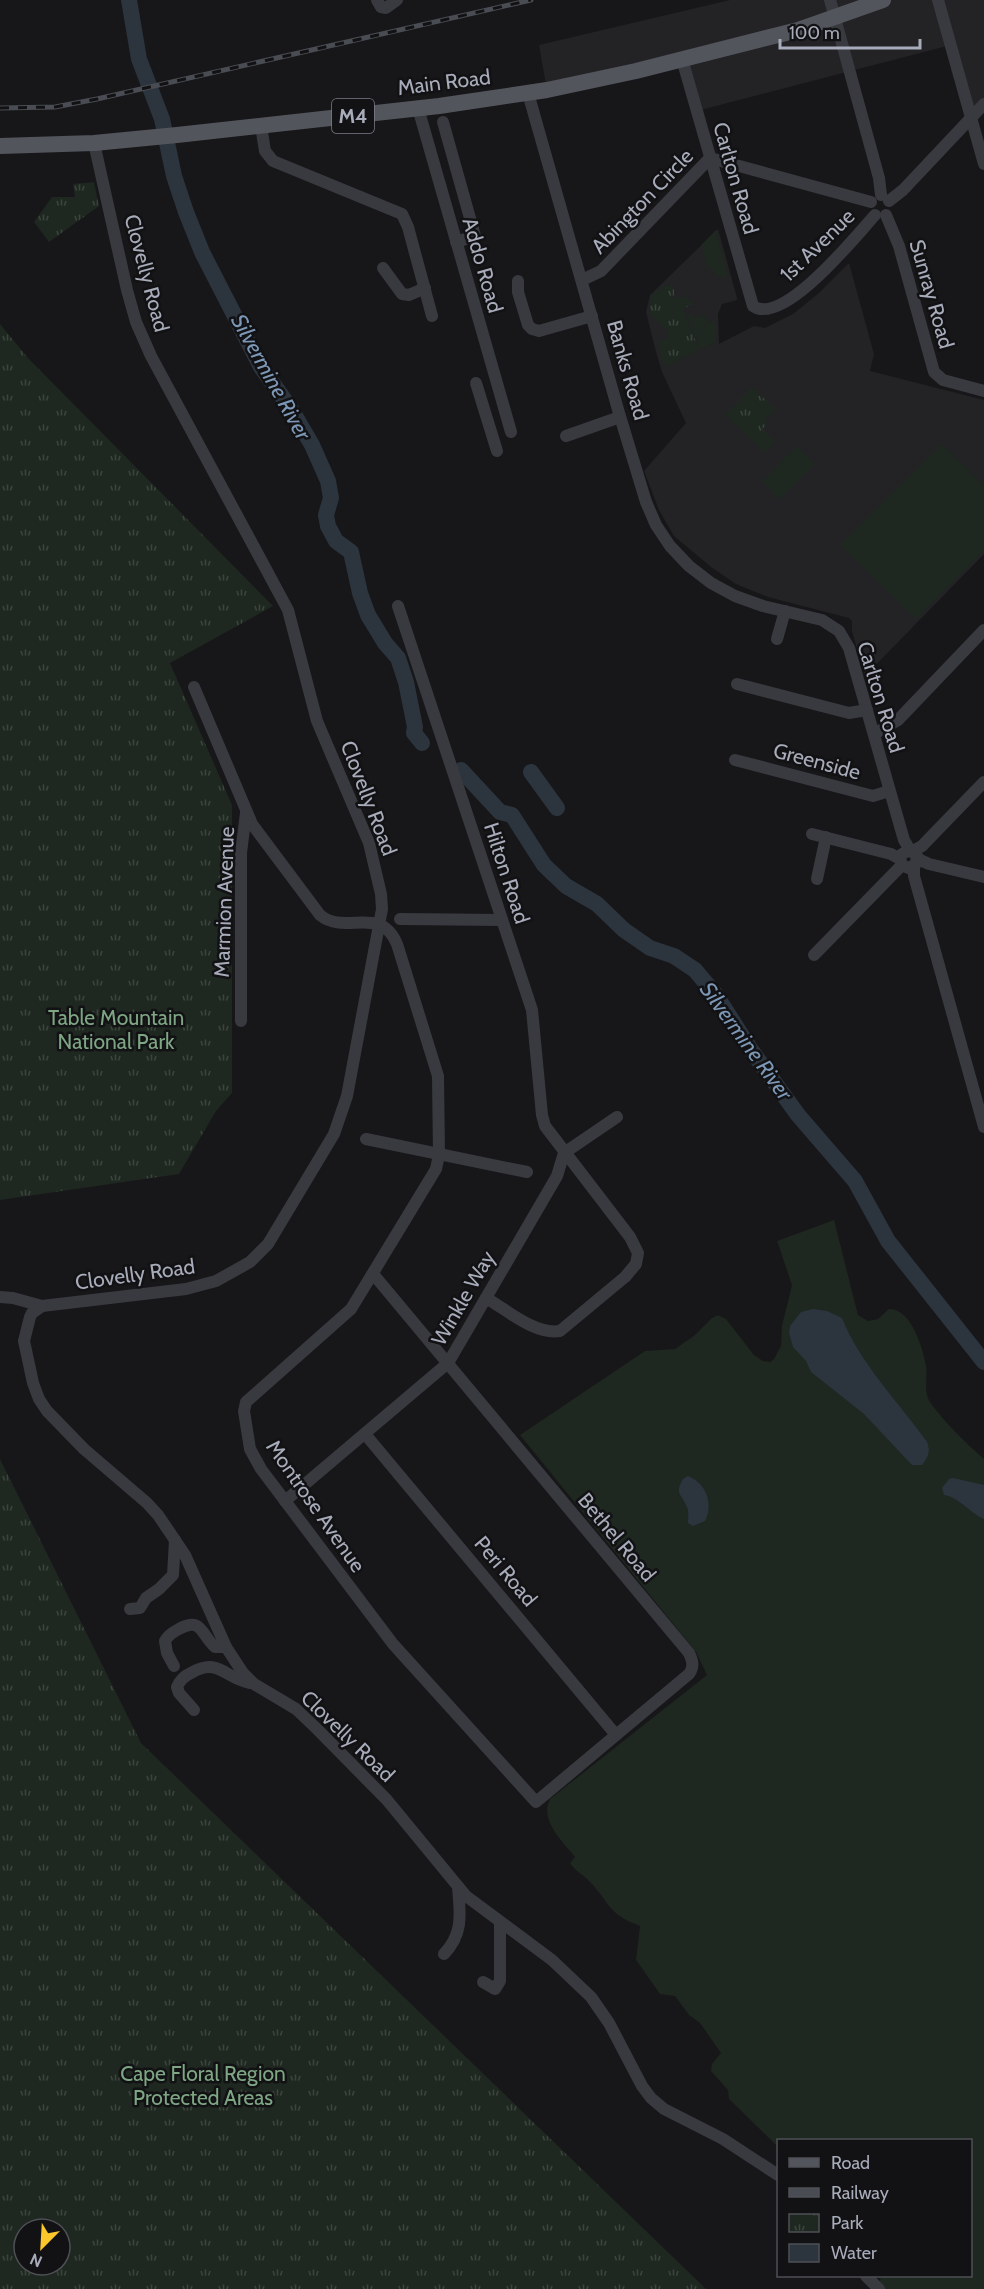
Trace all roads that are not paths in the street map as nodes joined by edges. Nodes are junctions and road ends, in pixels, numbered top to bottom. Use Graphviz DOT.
graph roads {
  1 [pos="377,0"];
  2 [pos="397,0"];
  3 [pos="830,0"];
  4 [pos="883,0"];
  5 [pos="938,0"];
  6 [pos="834,17"];
  7 [pos="682,59"];
  8 [pos="528,93"];
  9 [pos="984,104"];
  10 [pos="418,108"];
  11 [pos="971,117"];
  12 [pos="443,122"];
  13 [pos="261,126"];
  14 [pos="94,143"];
  15 [pos="0,146"];
  16 [pos="710,158"];
  17 [pos="984,164"];
  18 [pos="880,199"];
  19 [pos="880,215"];
  20 [pos="456,242"];
  21 [pos="382,268"];
  22 [pos="582,280"];
  23 [pos="518,281"];
  24 [pos="425,288"];
  25 [pos="753,306"];
  26 [pos="432,316"];
  27 [pos="592,316"];
  28 [pos="476,383"];
  29 [pos="984,391"];
  30 [pos="506,416"];
  31 [pos="620,417"];
  32 [pos="488,420"];
  33 [pos="511,432"];
  34 [pos="566,436"];
  35 [pos="497,451"];
  36 [pos="398,606"];
  37 [pos="763,606"];
  38 [pos="785,611"];
  39 [pos="984,630"];
  40 [pos="777,639"];
  41 [pos="737,684"];
  42 [pos="195,687"];
  43 [pos="867,710"];
  44 [pos="874,734"];
  45 [pos="735,760"];
  46 [pos="984,782"];
  47 [pos="889,791"];
  48 [pos="246,813"];
  49 [pos="812,834"];
  50 [pos="826,837"];
  51 [pos="910,858"];
  52 [pos="984,877"];
  53 [pos="817,879"];
  54 [pos="400,919"];
  55 [pos="502,920"];
  56 [pos="380,925"];
  57 [pos="814,955"];
  58 [pos="241,1021"];
  59 [pos="616,1117"];
  60 [pos="984,1127"];
  61 [pos="366,1139"];
  62 [pos="564,1153"];
  63 [pos="439,1155"];
  64 [pos="527,1172"];
  65 [pos="374,1275"];
  66 [pos="0,1297"];
  67 [pos="486,1298"];
  68 [pos="42,1306"];
  69 [pos="448,1363"];
  70 [pos="365,1434"];
  71 [pos="285,1501"];
  72 [pos="175,1540"];
  73 [pos="130,1609"];
  74 [pos="226,1647"];
  75 [pos="174,1666"];
  76 [pos="254,1684"];
  77 [pos="194,1710"];
  78 [pos="616,1735"];
  79 [pos="536,1802"];
  80 [pos="458,1887"];
  81 [pos="500,1922"];
  82 [pos="444,1954"];
  83 [pos="483,1982"];
  84 [pos="777,2174"];
  85 [pos="867,2277"];
  86 [pos="879,2289"];
  1 -- 2 [label="street"];
  3 -- 6 [label="street"];
  4 -- 6 [label="main road, Main Road / M4"];
  5 -- 11 [label="street"];
  6 -- 7 [label="main road, Main Road / M4"];
  6 -- 18 [label="street"];
  7 -- 8 [label="main road, Main Road / M4"];
  7 -- 16 [label="street, Carlton Road"];
  8 -- 10 [label="main road, Main Road / M4"];
  8 -- 22 [label="street, Banks Road"];
  9 -- 11 [label="street"];
  10 -- 13 [label="main road, Main Road / M4"];
  10 -- 20 [label="street, Addo Road"];
  11 -- 17 [label="street"];
  11 -- 18 [label="street"];
  12 -- 20 [label="street"];
  13 -- 14 [label="main road, Main Road / M4"];
  13 -- 24 [label="street"];
  14 -- 15 [label="main road, Main Road / M4"];
  14 -- 56 [label="street, Clovelly Road"];
  16 -- 18 [label="street, Abington Circle"];
  16 -- 22 [label="street, Abington Circle"];
  16 -- 25 [label="street, Carlton Road"];
  18 -- 19 [label="street, Sunray Road"];
  18 -- 19 [label="street"];
  19 -- 25 [label="street, 1st Avenue"];
  19 -- 29 [label="street, Sunray Road"];
  20 -- 30 [label="street, Addo Road"];
  21 -- 24 [label="street"];
  22 -- 27 [label="street, Banks Road"];
  23 -- 27 [label="street"];
  24 -- 26 [label="street"];
  27 -- 31 [label="street, Banks Road"];
  28 -- 32 [label="street"];
  30 -- 32 [label="street"];
  30 -- 33 [label="street, Addo Road"];
  31 -- 34 [label="street"];
  31 -- 37 [label="street, Banks Road"];
  32 -- 35 [label="street"];
  36 -- 55 [label="street, Hilton Road"];
  37 -- 38 [label="street, Carlton Road"];
  38 -- 40 [label="street"];
  38 -- 43 [label="street, Carlton Road"];
  39 -- 44 [label="street"];
  41 -- 43 [label="street"];
  42 -- 48 [label="street, Marmion Avenue"];
  43 -- 44 [label="street, Carlton Road"];
  44 -- 47 [label="street, Carlton Road"];
  45 -- 47 [label="street, Greenside"];
  46 -- 51 [label="street"];
  47 -- 51 [label="street, Carlton Road"];
  48 -- 56 [label="street"];
  48 -- 58 [label="street, Marmion Avenue"];
  49 -- 50 [label="street"];
  50 -- 51 [label="street"];
  50 -- 53 [label="street"];
  51 -- 52 [label="street"];
  51 -- 57 [label="street"];
  51 -- 60 [label="street, Carlton Road"];
  54 -- 55 [label="street"];
  55 -- 62 [label="street, Hilton Road"];
  56 -- 63 [label="street, Montrose Avenue"];
  56 -- 68 [label="street, Clovelly Road"];
  59 -- 62 [label="street"];
  61 -- 63 [label="street"];
  62 -- 67 [label="street, Winkle Way"];
  62 -- 67 [label="street, Hilton Road"];
  63 -- 64 [label="street"];
  63 -- 65 [label="street, Montrose Avenue"];
  65 -- 69 [label="street, Bethel Road"];
  65 -- 71 [label="street, Montrose Avenue"];
  66 -- 68 [label="street"];
  67 -- 69 [label="street, Winkle Way"];
  68 -- 72 [label="street, Clovelly Road"];
  69 -- 70 [label="street, Winkle Way"];
  69 -- 78 [label="street, Bethel Road"];
  70 -- 71 [label="street, Winkle Way"];
  70 -- 78 [label="street, Peri Road"];
  71 -- 79 [label="street, Montrose Avenue"];
  72 -- 73 [label="street"];
  72 -- 74 [label="street, Clovelly Road"];
  74 -- 75 [label="street"];
  74 -- 76 [label="street, Clovelly Road"];
  76 -- 77 [label="street"];
  76 -- 80 [label="street, Clovelly Road"];
  78 -- 79 [label="street, Bethel Road"];
  80 -- 81 [label="street, Clovelly Road"];
  80 -- 82 [label="street"];
  81 -- 83 [label="street"];
  81 -- 84 [label="street, Clovelly Road"];
  85 -- 86 [label="street"];
}
